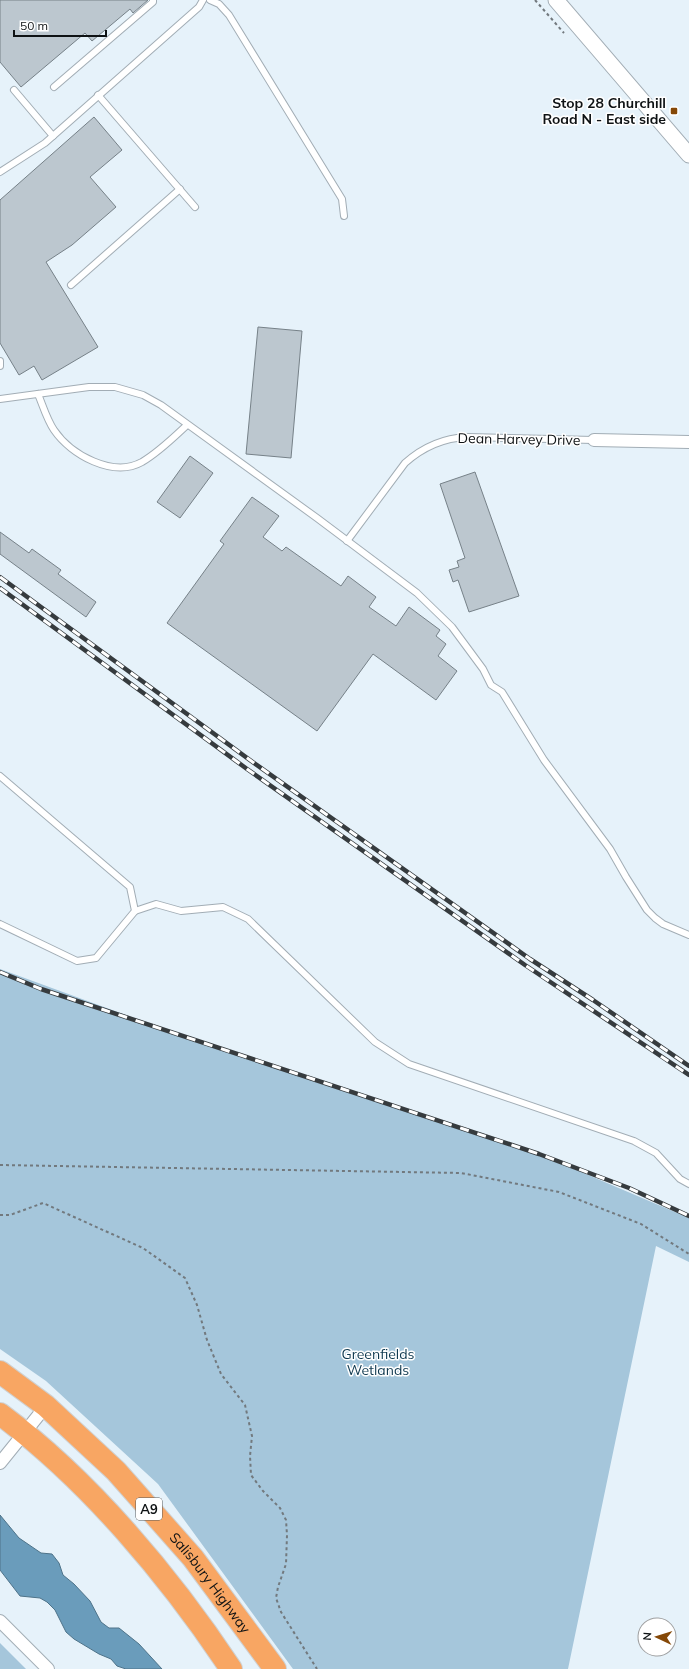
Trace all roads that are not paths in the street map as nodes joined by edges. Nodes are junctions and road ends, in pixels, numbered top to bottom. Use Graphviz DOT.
graph roads {
  1 [pos="154,0"];
  2 [pos="203,0"];
  3 [pos="210,0"];
  4 [pos="556,0"];
  5 [pos="54,87"];
  6 [pos="14,90"];
  7 [pos="98,96"];
  8 [pos="53,136"];
  9 [pos="689,155"];
  10 [pos="0,172"];
  11 [pos="180,189"];
  12 [pos="195,207"];
  13 [pos="344,216"];
  14 [pos="71,285"];
  15 [pos="0,361"];
  16 [pos="0,366"];
  17 [pos="38,394"];
  18 [pos="0,399"];
  19 [pos="187,425"];
  20 [pos="594,440"];
  21 [pos="689,442"];
  22 [pos="347,541"];
  23 [pos="0,776"];
  24 [pos="135,910"];
  25 [pos="0,924"];
  26 [pos="689,935"];
  27 [pos="689,1184"];
  28 [pos="0,1372"];
  29 [pos="46,1406"];
  30 [pos="0,1414"];
  31 [pos="25,1433"];
  32 [pos="0,1463"];
  33 [pos="0,1621"];
  34 [pos="48,1669"];
  35 [pos="231,1669"];
  36 [pos="275,1669"];
  1 -- 5 [label="lane"];
  2 -- 7 [label="lane"];
  3 -- 13 [label="lane"];
  4 -- 9 [label="street"];
  6 -- 8 [label="lane"];
  7 -- 8 [label="lane"];
  7 -- 11 [label="lane"];
  8 -- 10 [label="lane"];
  11 -- 12 [label="lane"];
  11 -- 14 [label="lane"];
  15 -- 16 [label="lane"];
  17 -- 18 [label="lane"];
  17 -- 19 [label="lane"];
  17 -- 19 [label="lane"];
  19 -- 22 [label="lane"];
  20 -- 21 [label="street, Dean Harvey Drive"];
  20 -- 22 [label="lane, Dean Harvey Drive"];
  22 -- 26 [label="lane"];
  23 -- 24 [label="lane"];
  24 -- 25 [label="lane"];
  24 -- 27 [label="lane"];
  28 -- 29 [label="highway, Salisbury Highway / A9"];
  29 -- 31 [label="street"];
  29 -- 36 [label="highway, Salisbury Highway / A9"];
  30 -- 31 [label="highway, A9"];
  31 -- 32 [label="street"];
  31 -- 35 [label="highway, A9"];
  33 -- 34 [label="street"];
}
